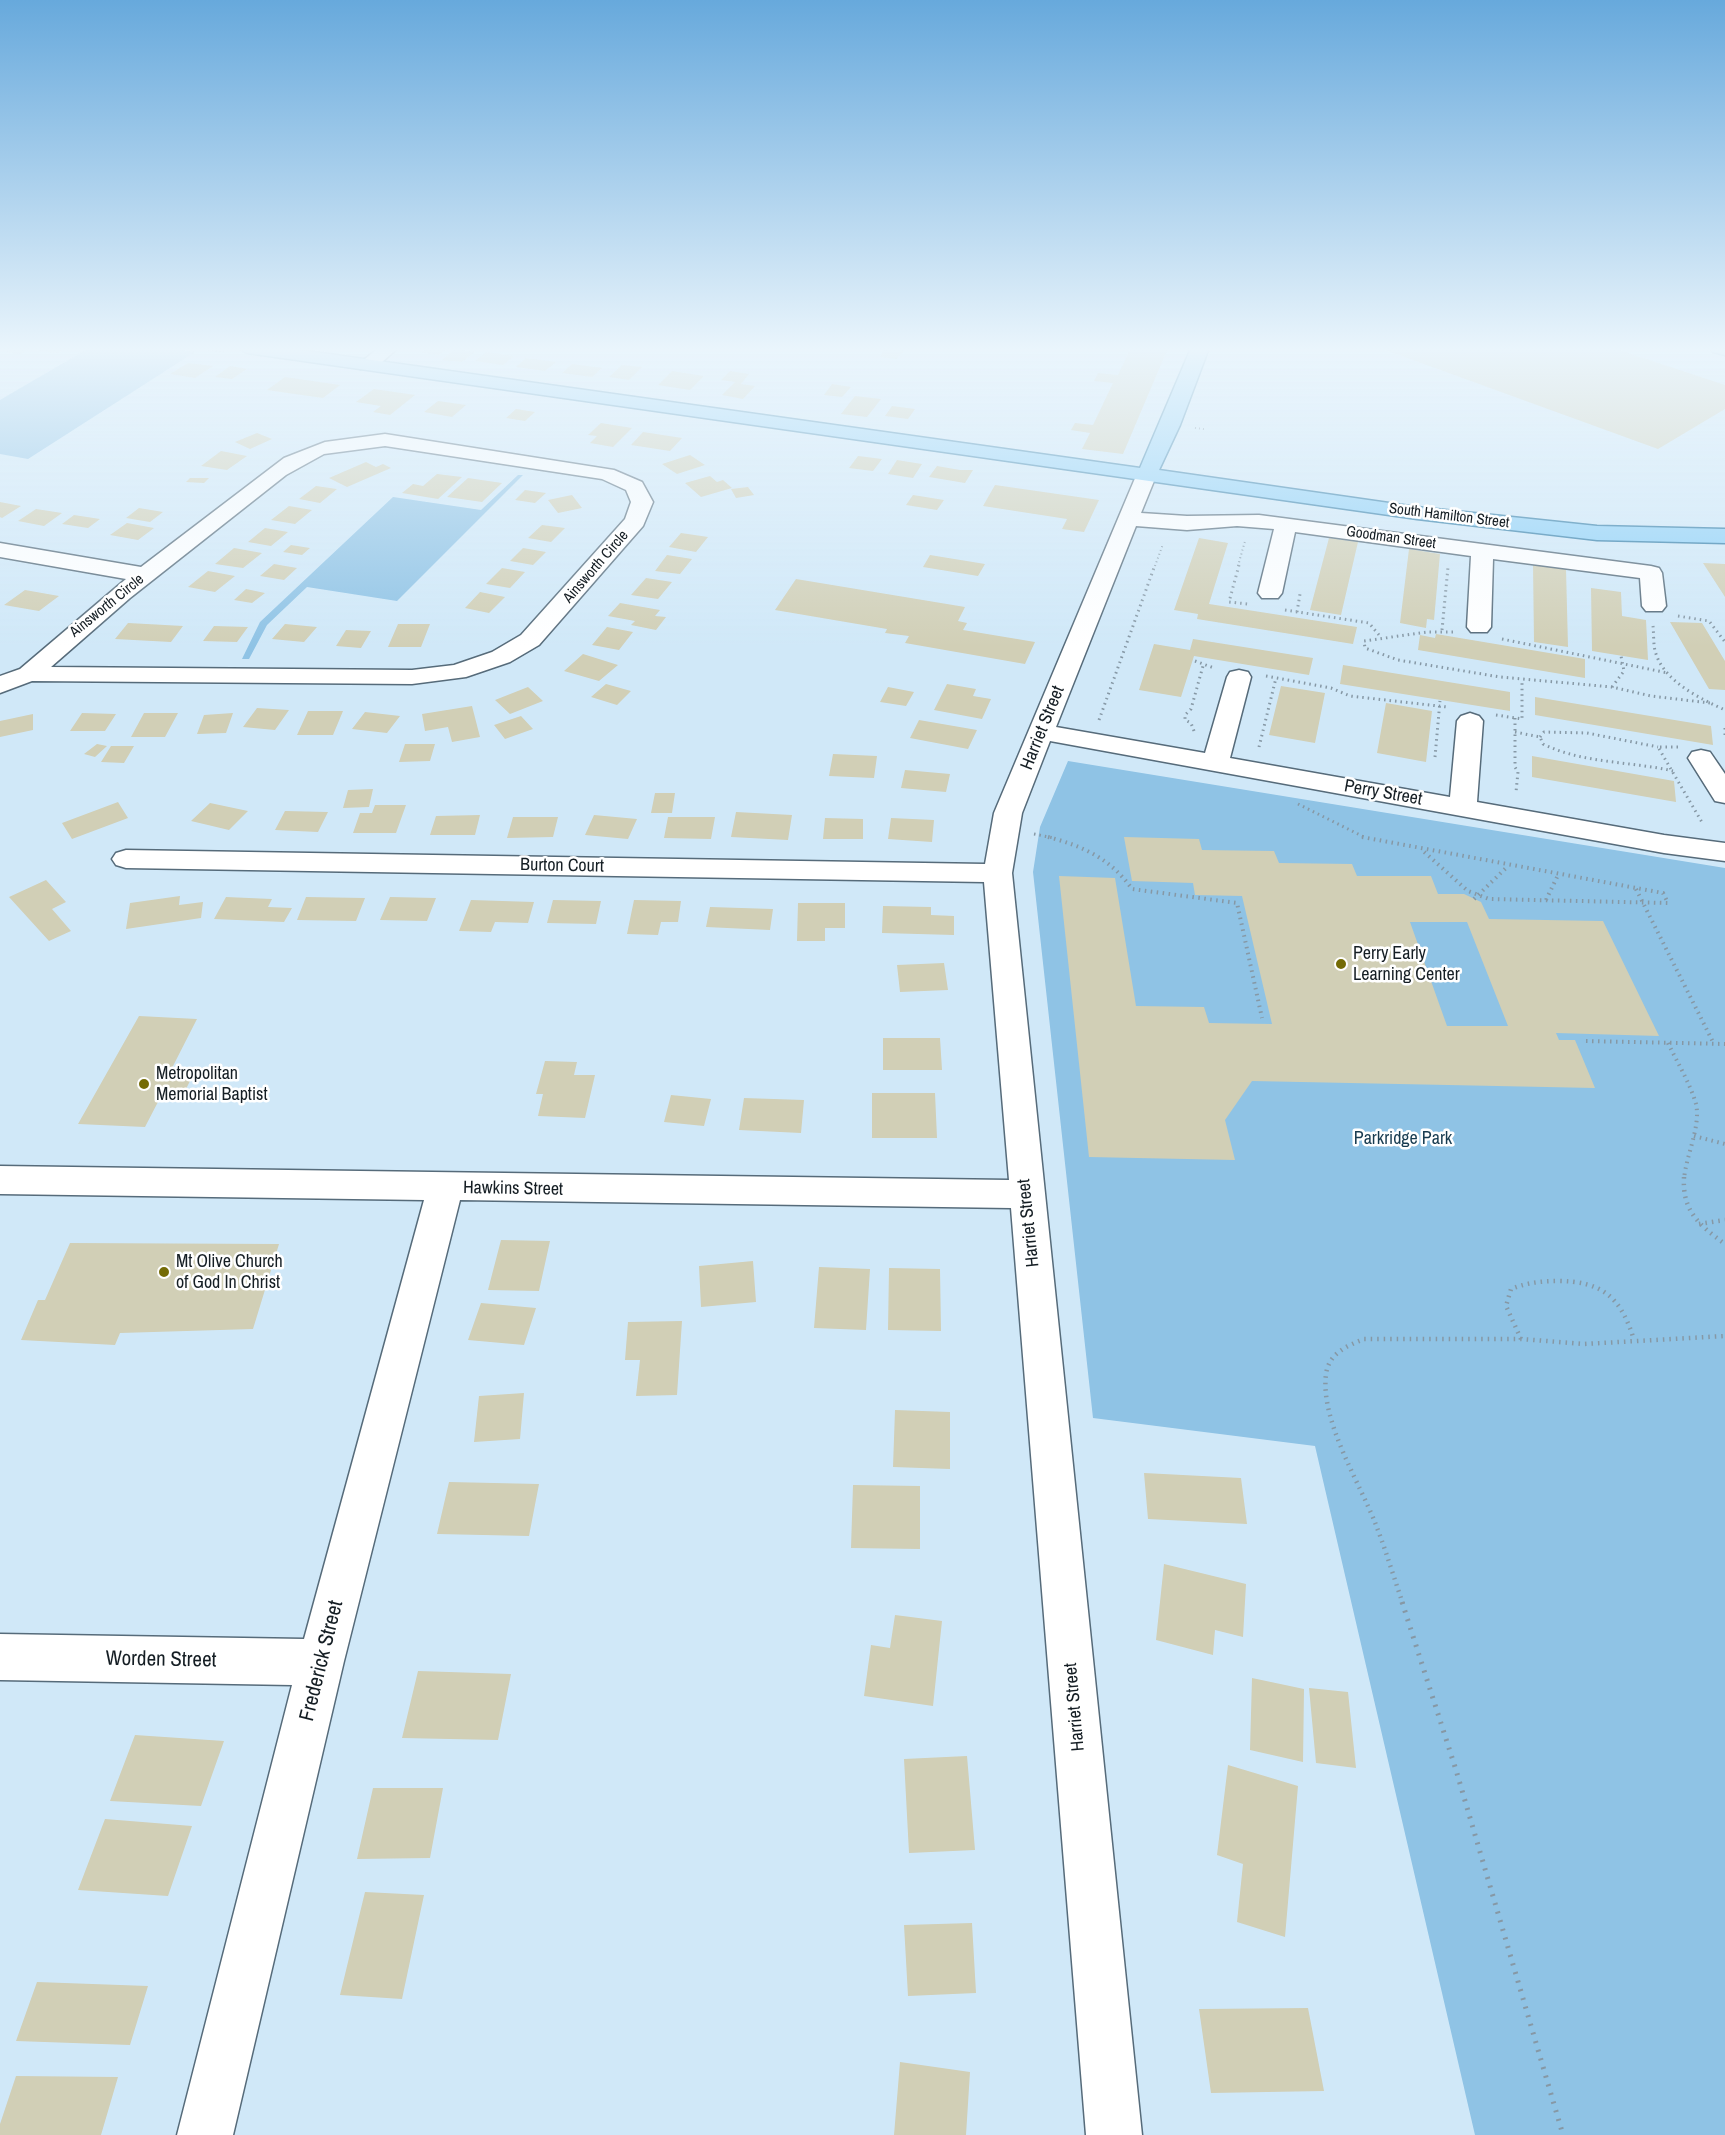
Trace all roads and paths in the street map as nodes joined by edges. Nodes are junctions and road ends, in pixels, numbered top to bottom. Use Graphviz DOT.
graph roads {
  1 [pos="329,448"];
  2 [pos="435,448"];
  3 [pos="947,448"];
  4 [pos="1159,448"];
  5 [pos="1146,476"];
  6 [pos="1129,519"];
  7 [pos="1286,524"];
  8 [pos="1725,536"];
  9 [pos="1246,537"];
  10 [pos="1165,539"];
  11 [pos="0,550"];
  12 [pos="1482,550"];
  13 [pos="1449,563"];
  14 [pos="145,575"];
  15 [pos="1301,590"];
  16 [pos="1265,602"];
  17 [pos="1297,612"];
  18 [pos="1653,614"];
  19 [pos="1441,630"];
  20 [pos="1479,633"];
  21 [pos="1380,636"];
  22 [pos="1621,656"];
  23 [pos="1194,661"];
  24 [pos="1624,664"];
  25 [pos="1203,666"];
  26 [pos="1668,673"];
  27 [pos="29,674"];
  28 [pos="1239,674"];
  29 [pos="1276,678"];
  30 [pos="1522,681"];
  31 [pos="0,685"];
  32 [pos="1612,687"];
  33 [pos="1440,701"];
  34 [pos="1710,703"];
  35 [pos="1439,706"];
  36 [pos="1725,710"];
  37 [pos="1471,715"];
  38 [pos="1515,718"];
  39 [pos="1098,723"];
  40 [pos="1725,728"];
  41 [pos="1042,732"];
  42 [pos="1515,732"];
  43 [pos="1725,736"];
  44 [pos="1540,737"];
  45 [pos="1198,740"];
  46 [pos="1658,747"];
  47 [pos="1258,751"];
  48 [pos="1701,758"];
  49 [pos="1435,760"];
  50 [pos="1215,763"];
  51 [pos="1673,771"];
  52 [pos="1725,795"];
  53 [pos="1515,796"];
  54 [pos="1292,800"];
  55 [pos="1463,808"];
  56 [pos="1033,834"];
  57 [pos="1422,850"];
  58 [pos="1725,852"];
  59 [pos="126,860"];
  60 [pos="1508,867"];
  61 [pos="998,873"];
  62 [pos="1558,875"];
  63 [pos="1636,888"];
  64 [pos="1477,895"];
  65 [pos="1474,899"];
  66 [pos="1546,900"];
  67 [pos="1644,903"];
  68 [pos="1262,1018"];
  69 [pos="1586,1041"];
  70 [pos="1668,1043"];
  71 [pos="1714,1044"];
  72 [pos="1725,1044"];
  73 [pos="1694,1136"];
  74 [pos="1725,1144"];
  75 [pos="0,1180"];
  76 [pos="445,1188"];
  77 [pos="1025,1194"];
  78 [pos="1725,1220"];
  79 [pos="1698,1224"];
  80 [pos="1725,1244"];
  81 [pos="1724,1338"];
  82 [pos="1521,1339"];
  83 [pos="1634,1340"];
  84 [pos="0,1657"];
  85 [pos="321,1661"];
  86 [pos="205,2135"];
  87 [pos="1114,2135"];
  88 [pos="1563,2135"];
  1 -- 14 [label="street, Ainsworth Circle"];
  2 -- 27 [label="street, Ainsworth Circle"];
  3 -- 5 [label="main road, South Hamilton Street"];
  4 -- 5 [label="main road, Harriet Street"];
  5 -- 6 [label="street, Harriet Street"];
  5 -- 8 [label="main road, South Hamilton Street"];
  6 -- 7 [label="street, Goodman Street"];
  6 -- 41 [label="street, Harriet Street"];
  7 -- 12 [label="street, Goodman Street"];
  7 -- 16 [label="street"];
  9 -- 16 [label="path"];
  10 -- 39 [label="path"];
  11 -- 14 [label="street"];
  12 -- 18 [label="street, Goodman Street"];
  12 -- 20 [label="street"];
  13 -- 19 [label="path"];
  14 -- 27 [label="street, Ainsworth Circle"];
  15 -- 17 [label="path"];
  16 -- 17 [label="path"];
  17 -- 21 [label="path"];
  18 -- 26 [label="path"];
  19 -- 20 [label="path"];
  19 -- 21 [label="path"];
  20 -- 24 [label="path"];
  21 -- 30 [label="path"];
  22 -- 24 [label="path"];
  23 -- 25 [label="path"];
  24 -- 26 [label="path"];
  24 -- 32 [label="path"];
  25 -- 28 [label="path"];
  25 -- 45 [label="path"];
  26 -- 34 [label="path"];
  27 -- 31 [label="street, Ainsworth Circle"];
  28 -- 29 [label="path"];
  28 -- 50 [label="street"];
  29 -- 35 [label="path"];
  29 -- 47 [label="path"];
  30 -- 32 [label="path"];
  30 -- 38 [label="path"];
  32 -- 34 [label="path"];
  33 -- 35 [label="path"];
  34 -- 36 [label="path"];
  35 -- 37 [label="path"];
  35 -- 49 [label="path"];
  37 -- 38 [label="path"];
  37 -- 55 [label="street"];
  38 -- 42 [label="path"];
  40 -- 43 [label="path"];
  41 -- 50 [label="street, Perry Street"];
  41 -- 61 [label="street, Harriet Street"];
  42 -- 44 [label="path"];
  42 -- 53 [label="path"];
  44 -- 46 [label="path"];
  44 -- 51 [label="path"];
  48 -- 52 [label="street"];
  50 -- 55 [label="street, Perry Street"];
  54 -- 57 [label="path"];
  55 -- 58 [label="street, Perry Street"];
  56 -- 68 [label="path"];
  57 -- 60 [label="path"];
  57 -- 64 [label="path"];
  59 -- 61 [label="street, Burton Court"];
  60 -- 62 [label="path"];
  60 -- 64 [label="path"];
  61 -- 77 [label="street, Harriet Street"];
  62 -- 63 [label="path"];
  62 -- 66 [label="path"];
  63 -- 67 [label="path"];
  63 -- 67 [label="path"];
  64 -- 65 [label="path"];
  64 -- 66 [label="path"];
  66 -- 67 [label="path"];
  67 -- 71 [label="path"];
  69 -- 70 [label="path"];
  70 -- 71 [label="path"];
  70 -- 73 [label="path"];
  71 -- 72 [label="path"];
  73 -- 74 [label="path"];
  73 -- 79 [label="path"];
  75 -- 76 [label="street, Hawkins Street"];
  76 -- 77 [label="street, Hawkins Street"];
  76 -- 85 [label="street, Frederick Street"];
  77 -- 87 [label="street, Harriet Street"];
  78 -- 79 [label="path"];
  79 -- 80 [label="path"];
  81 -- 83 [label="path"];
  82 -- 83 [label="path"];
  82 -- 83 [label="path"];
  82 -- 88 [label="path"];
  84 -- 85 [label="street, Worden Street"];
  85 -- 86 [label="street, Frederick Street"];
}
